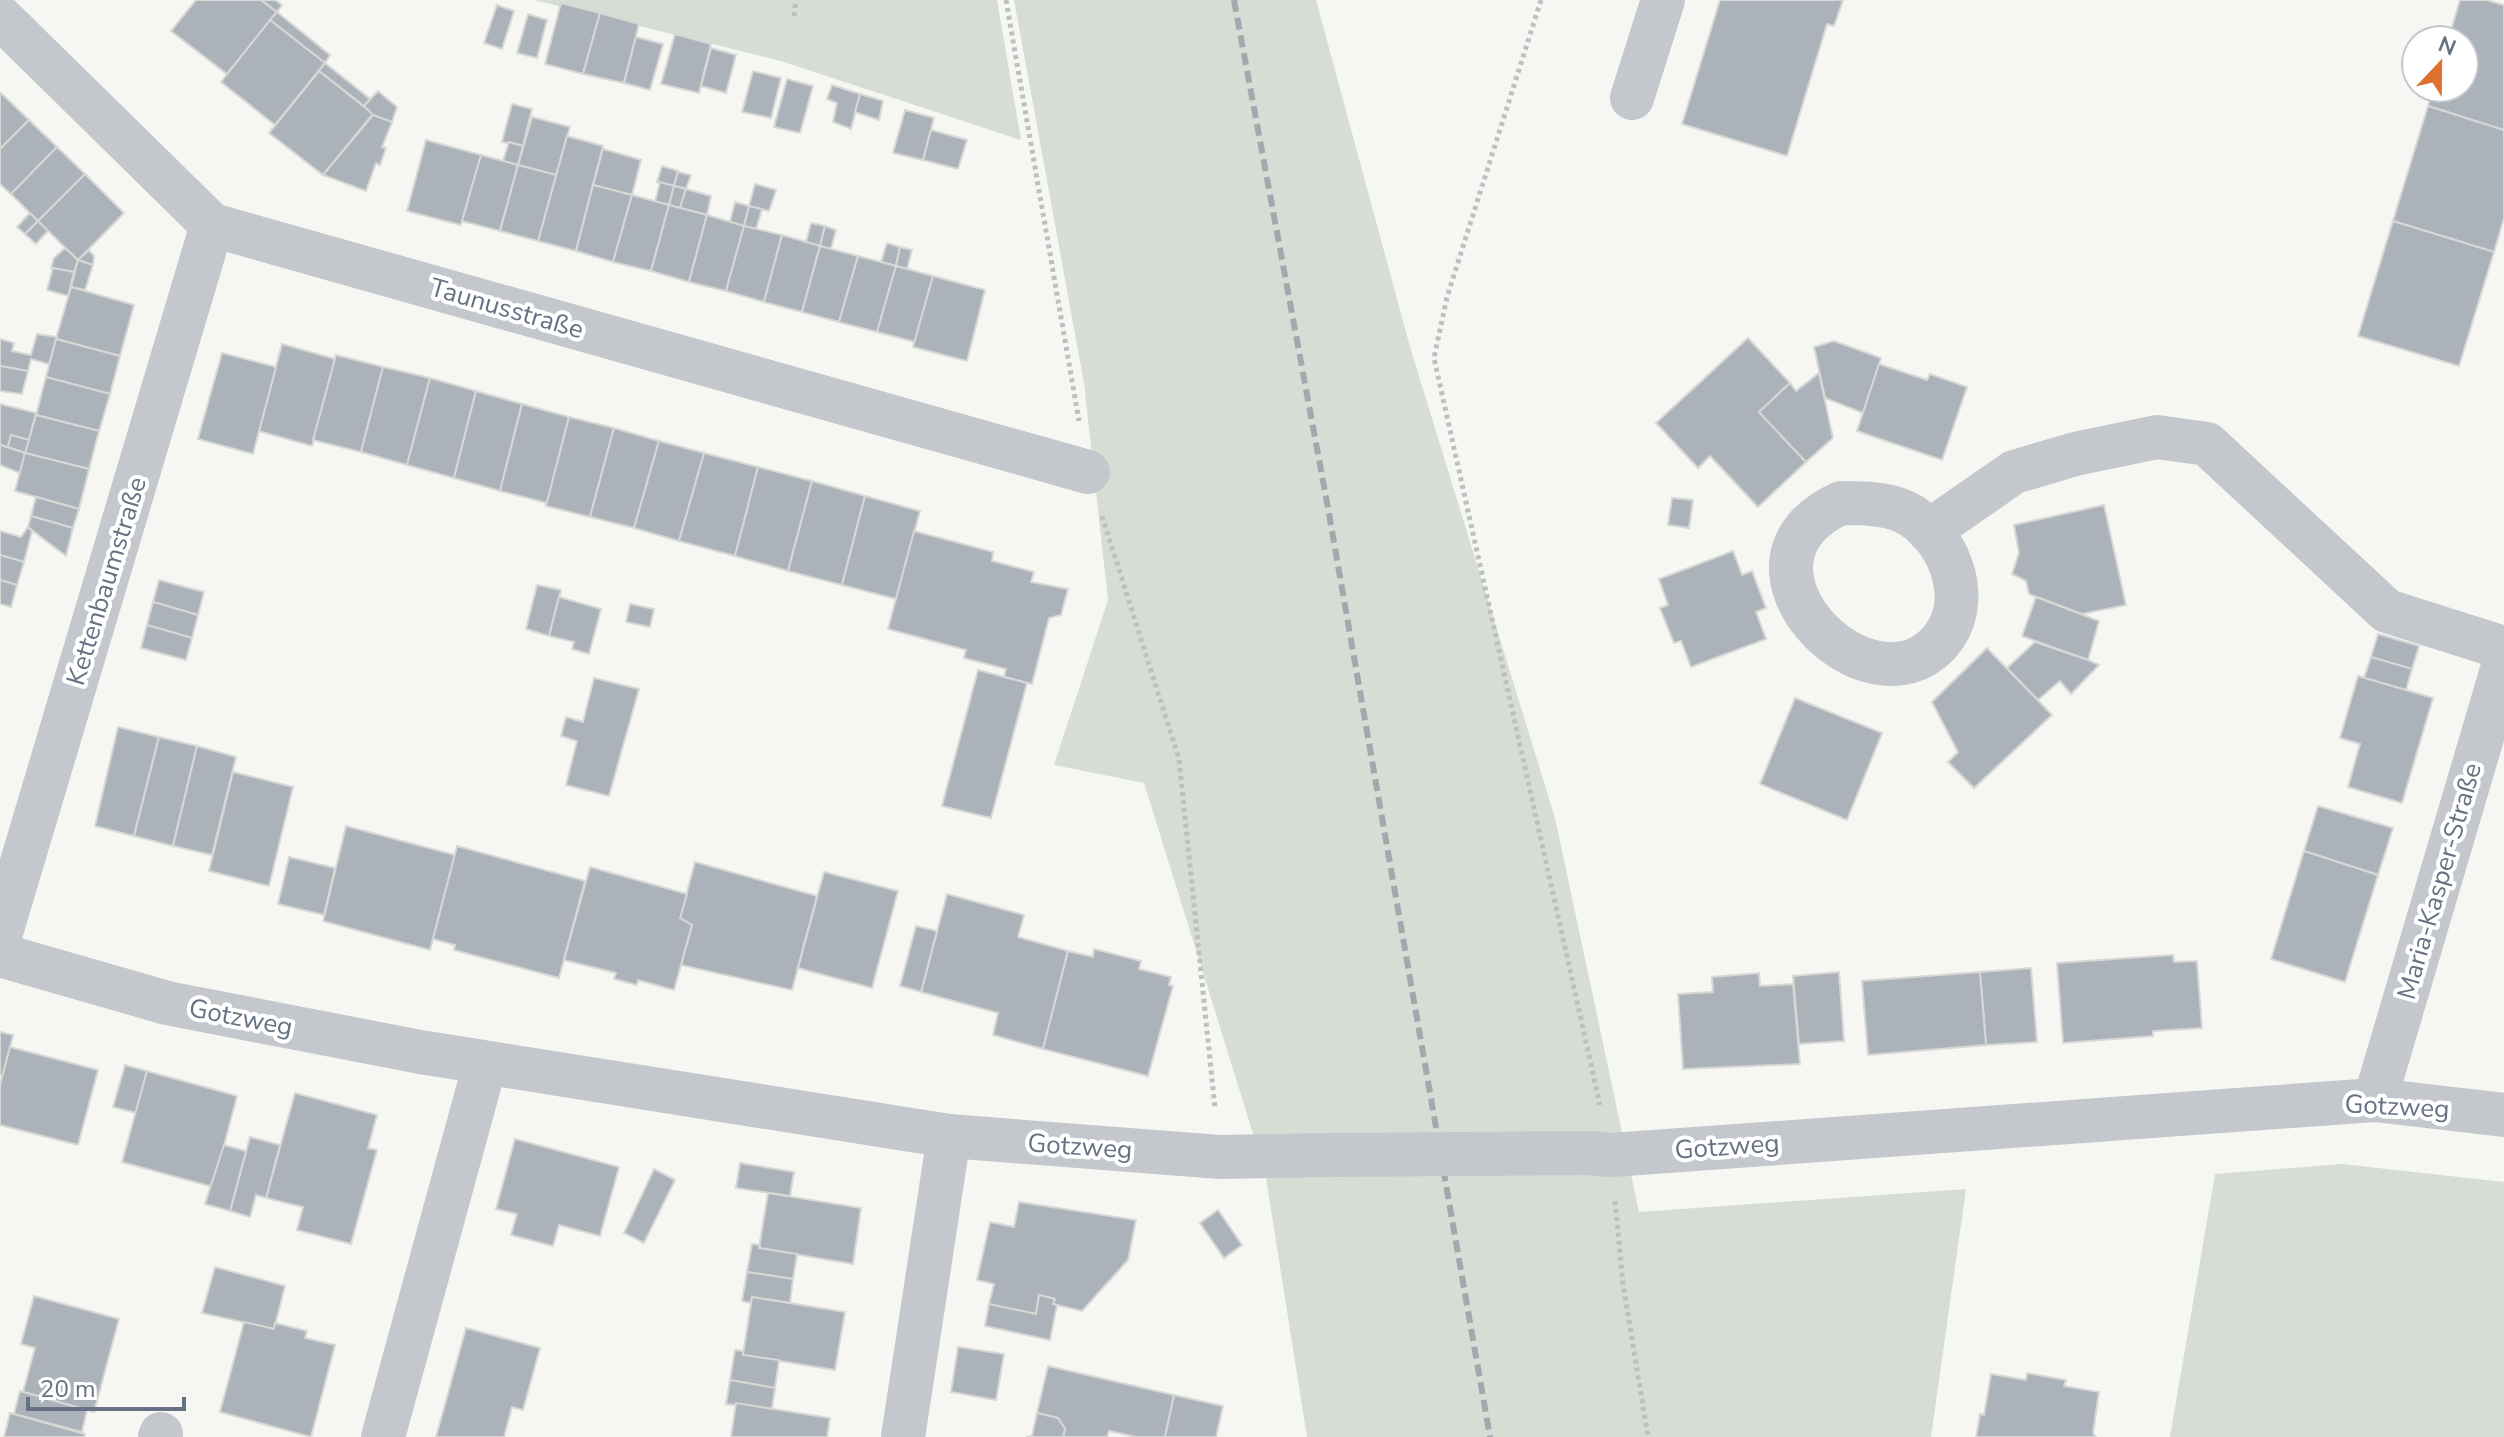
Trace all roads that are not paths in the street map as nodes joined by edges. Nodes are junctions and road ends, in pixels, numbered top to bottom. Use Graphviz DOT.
graph roads {
  1 [pos="1663,0"];
  2 [pos="0,17"];
  3 [pos="1632,98"];
  4 [pos="212,225"];
  5 [pos="1088,472"];
  6 [pos="1929,531"];
  7 [pos="2504,648"];
  8 [pos="2504,663"];
  9 [pos="0,936"];
  10 [pos="0,955"];
  11 [pos="485,1064"];
  12 [pos="2375,1100"];
  13 [pos="2504,1115"];
  14 [pos="949,1136"];
  15 [pos="383,1437"];
  16 [pos="903,1437"];
  1 -- 3 [label="street"];
  2 -- 4 [label="street, Taunusstraße"];
  4 -- 5 [label="street, Taunusstraße"];
  4 -- 9 [label="street, Kettenbaumstraße"];
  6 -- 7 [label="street"];
  8 -- 12 [label="street, Maria-Kasper-Straße"];
  10 -- 11 [label="street, Gotzweg"];
  11 -- 14 [label="street, Gotzweg"];
  11 -- 15 [label="street"];
  12 -- 13 [label="street, Gotzweg"];
  12 -- 14 [label="street, Gotzweg, bridge"];
  14 -- 16 [label="street"];
}
